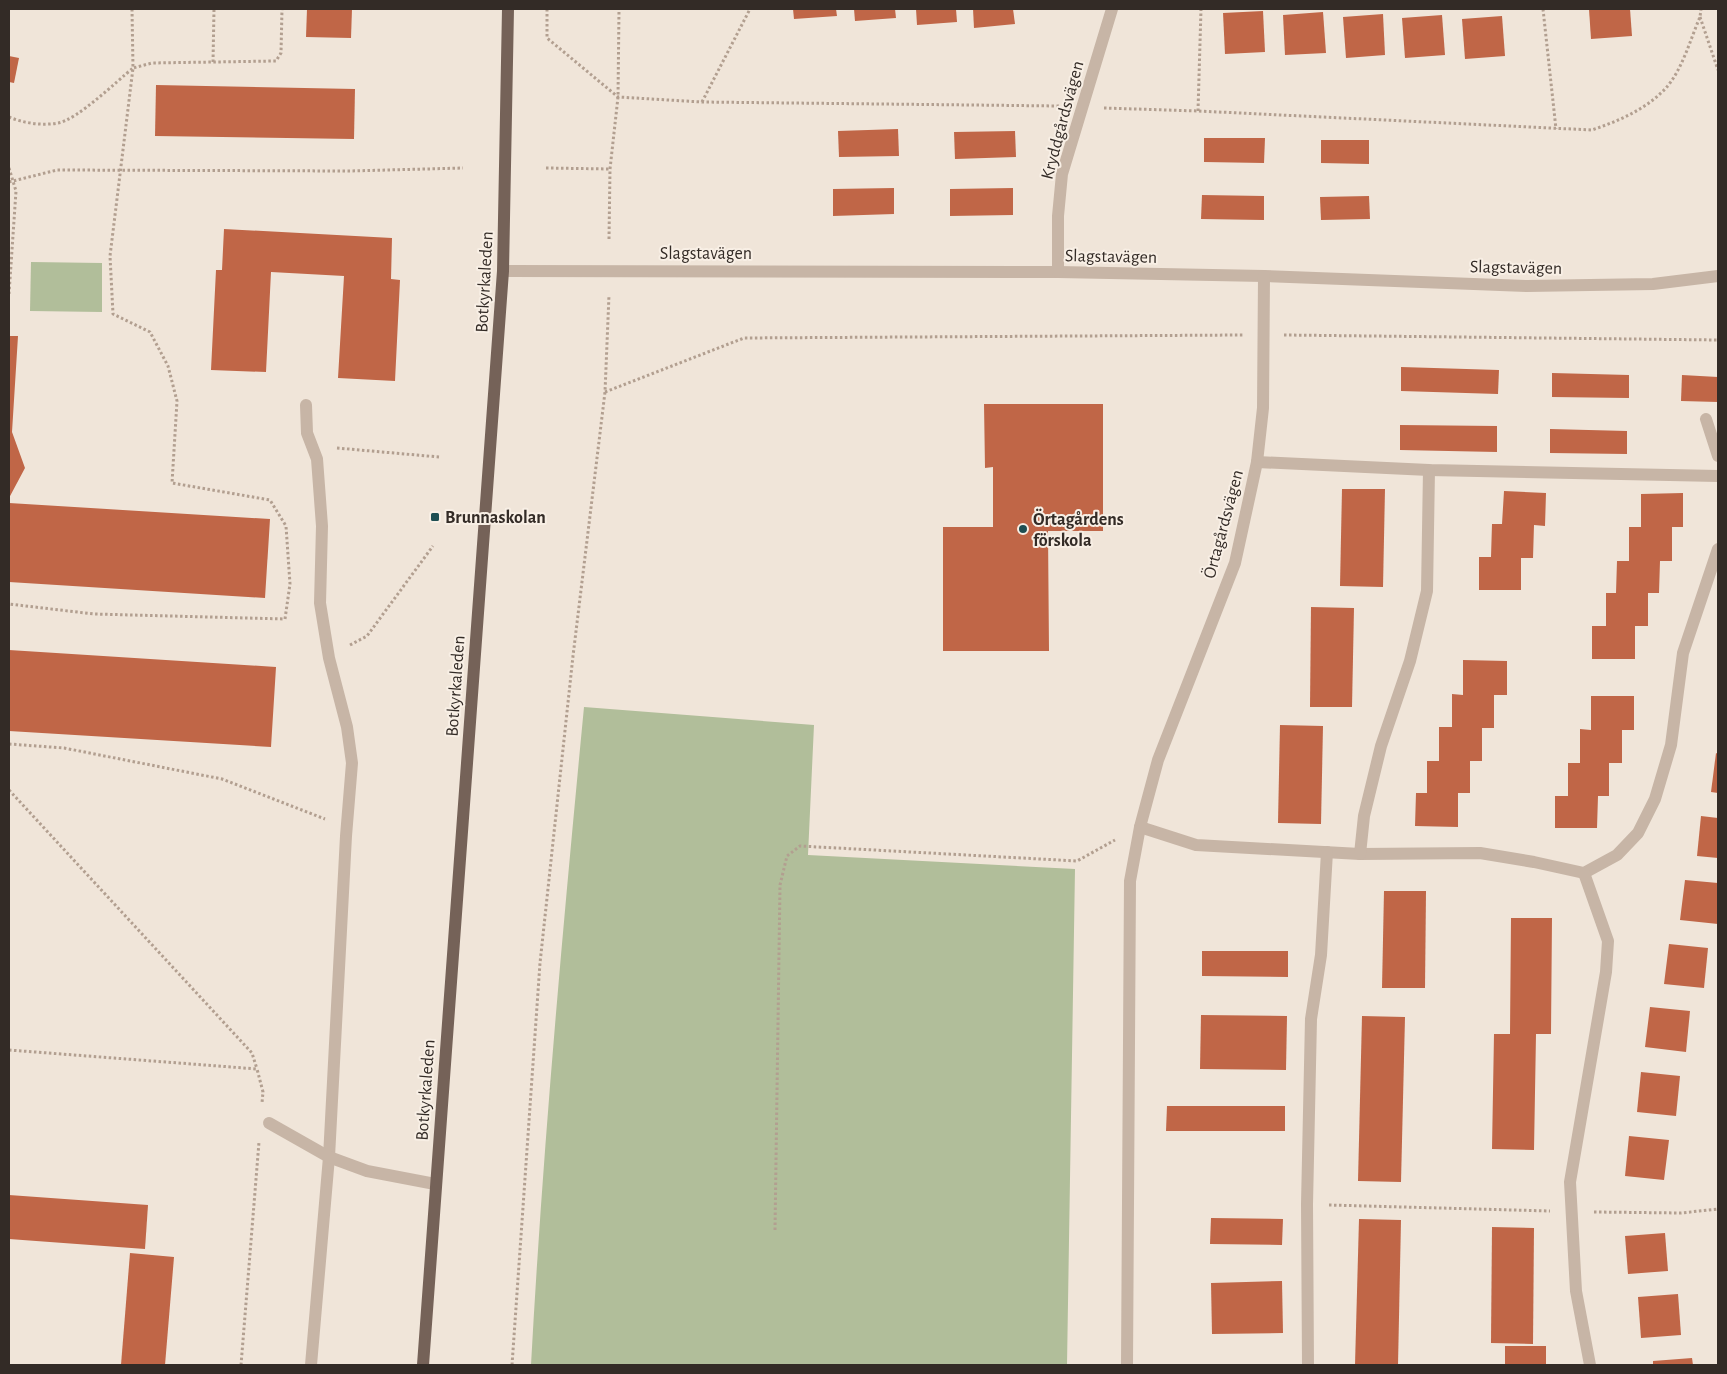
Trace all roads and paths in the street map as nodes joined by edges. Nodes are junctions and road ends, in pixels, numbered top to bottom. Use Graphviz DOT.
graph roads {
  1 [pos="132,9"];
  2 [pos="214,9"];
  3 [pos="282,9"];
  4 [pos="508,9"];
  5 [pos="547,9"];
  6 [pos="619,9"];
  7 [pos="750,9"];
  8 [pos="1112,9"];
  9 [pos="1201,9"];
  10 [pos="1543,9"];
  11 [pos="1701,9"];
  12 [pos="1700,17"];
  13 [pos="213,62"];
  14 [pos="133,68"];
  15 [pos="1718,70"];
  16 [pos="618,98"];
  17 [pos="702,102"];
  18 [pos="1083,106"];
  19 [pos="1198,111"];
  20 [pos="9,117"];
  21 [pos="1556,129"];
  22 [pos="9,168"];
  23 [pos="463,168"];
  24 [pos="546,168"];
  25 [pos="610,168"];
  26 [pos="120,170"];
  27 [pos="14,180"];
  28 [pos="9,182"];
  29 [pos="609,239"];
  30 [pos="503,271"];
  31 [pos="1058,272"];
  32 [pos="1264,276"];
  33 [pos="1718,276"];
  34 [pos="9,294"];
  35 [pos="608,295"];
  36 [pos="1263,335"];
  37 [pos="1718,340"];
  38 [pos="605,392"];
  39 [pos="306,404"];
  40 [pos="1706,419"];
  41 [pos="312,446"];
  42 [pos="1718,456"];
  43 [pos="439,457"];
  44 [pos="1257,462"];
  45 [pos="1429,470"];
  46 [pos="1718,476"];
  47 [pos="433,546"];
  48 [pos="1718,549"];
  49 [pos="9,604"];
  50 [pos="327,650"];
  51 [pos="9,744"];
  52 [pos="9,790"];
  53 [pos="1140,827"];
  54 [pos="346,836"];
  55 [pos="1327,852"];
  56 [pos="1360,854"];
  57 [pos="1584,873"];
  58 [pos="9,1050"];
  59 [pos="257,1069"];
  60 [pos="265,1122"];
  61 [pos="329,1157"];
  62 [pos="435,1184"];
  63 [pos="1307,1204"];
  64 [pos="1718,1209"];
  65 [pos="1572,1212"];
  66 [pos="775,1230"];
  67 [pos="241,1365"];
  68 [pos="310,1365"];
  69 [pos="423,1365"];
  70 [pos="512,1365"];
  71 [pos="1126,1365"];
  72 [pos="1308,1365"];
  73 [pos="1590,1365"];
  1 -- 14 [label="path"];
  2 -- 13 [label="path"];
  3 -- 13 [label="path"];
  4 -- 30 [label="main road, Botkyrkaleden"];
  5 -- 16 [label="path"];
  6 -- 16 [label="path"];
  7 -- 17 [label="path"];
  8 -- 18 [label="street, Kryddgårdsvägen"];
  9 -- 19 [label="path"];
  10 -- 21 [label="path"];
  11 -- 12 [label="path"];
  12 -- 15 [label="path"];
  12 -- 21 [label="path"];
  13 -- 14 [label="path"];
  14 -- 20 [label="path"];
  14 -- 26 [label="path"];
  16 -- 17 [label="path"];
  16 -- 25 [label="path"];
  17 -- 18 [label="path"];
  18 -- 19 [label="path"];
  18 -- 31 [label="street, Kryddgårdsvägen"];
  19 -- 21 [label="path"];
  22 -- 27 [label="path"];
  23 -- 26 [label="path"];
  24 -- 25 [label="path"];
  25 -- 29 [label="path"];
  26 -- 27 [label="path"];
  26 -- 49 [label="path"];
  27 -- 28 [label="path"];
  27 -- 34 [label="path"];
  30 -- 31 [label="street, Slagstavägen"];
  30 -- 62 [label="main road, Botkyrkaleden"];
  31 -- 32 [label="street, Slagstavägen"];
  32 -- 33 [label="street, Slagstavägen"];
  32 -- 36 [label="street, Örtagårdsvägen"];
  35 -- 38 [label="path"];
  36 -- 37 [label="path"];
  36 -- 38 [label="path"];
  36 -- 44 [label="street, Örtagårdsvägen"];
  38 -- 70 [label="path"];
  39 -- 41 [label="street"];
  40 -- 42 [label="street"];
  41 -- 43 [label="path"];
  41 -- 50 [label="street"];
  44 -- 45 [label="street"];
  44 -- 53 [label="street, Örtagårdsvägen"];
  45 -- 46 [label="street"];
  45 -- 56 [label="street"];
  47 -- 50 [label="path"];
  48 -- 57 [label="street"];
  50 -- 54 [label="street"];
  51 -- 54 [label="path"];
  52 -- 59 [label="path"];
  53 -- 55 [label="street"];
  53 -- 66 [label="path"];
  53 -- 71 [label="street, Örtagårdsvägen"];
  54 -- 61 [label="street"];
  55 -- 56 [label="street"];
  55 -- 63 [label="street"];
  56 -- 57 [label="street"];
  57 -- 65 [label="street"];
  58 -- 59 [label="path"];
  59 -- 60 [label="path"];
  60 -- 61 [label="street"];
  60 -- 67 [label="path"];
  61 -- 62 [label="street"];
  61 -- 68 [label="street"];
  62 -- 69 [label="main road, Botkyrkaleden"];
  63 -- 65 [label="path"];
  63 -- 72 [label="street"];
  64 -- 65 [label="path"];
  65 -- 73 [label="street"];
}
